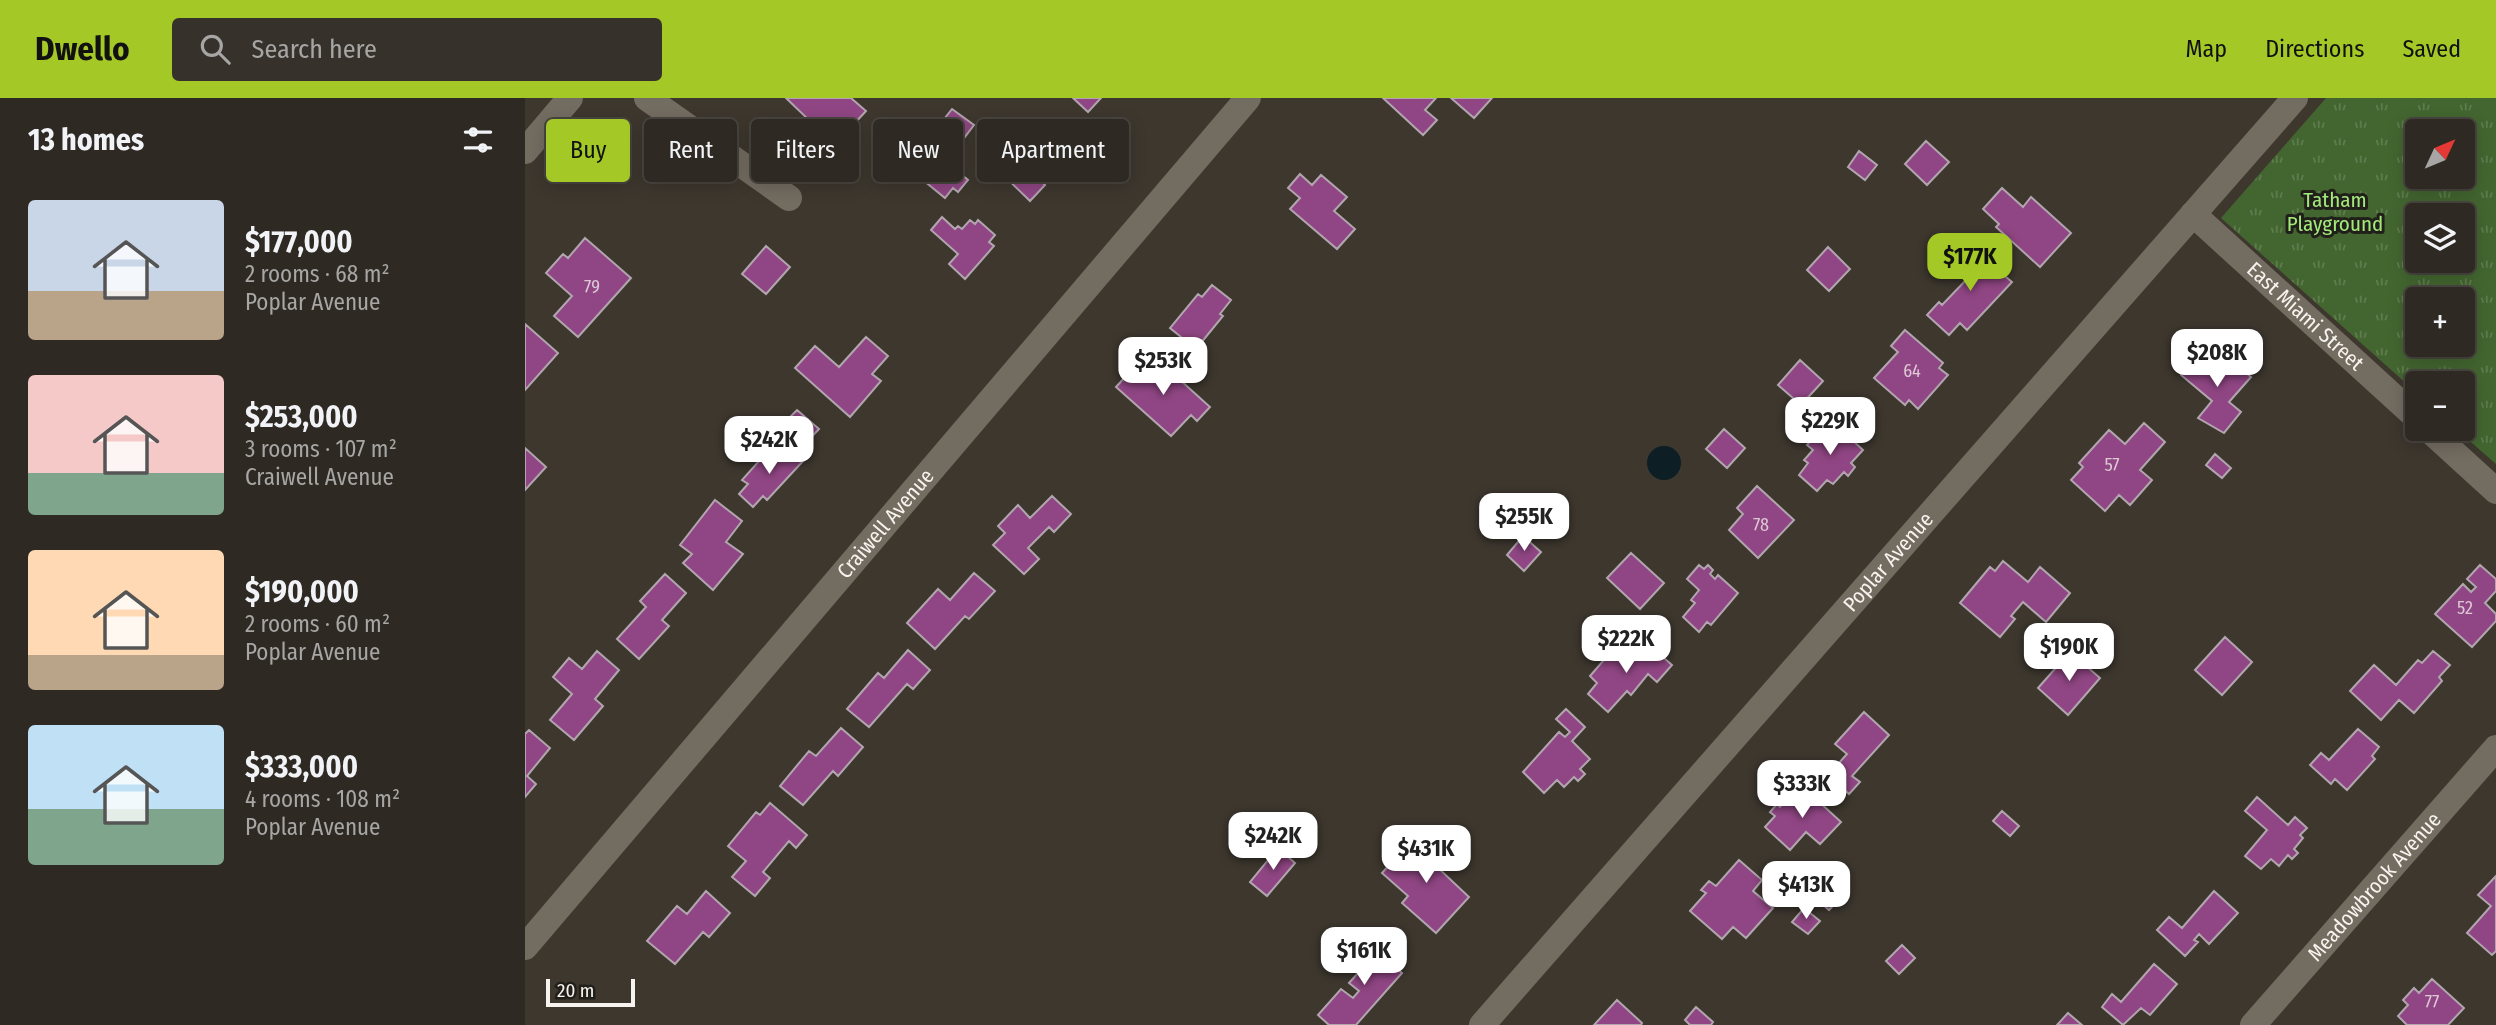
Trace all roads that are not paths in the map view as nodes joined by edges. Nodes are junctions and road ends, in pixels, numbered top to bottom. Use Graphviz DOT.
graph roads {
  1 [pos="570,98"];
  2 [pos="647,98"];
  3 [pos="1248,98"];
  4 [pos="2295,98"];
  5 [pos="525,151"];
  6 [pos="789,198"];
  7 [pos="2193,214"];
  8 [pos="2405,407"];
  9 [pos="2441,441"];
  10 [pos="2496,491"];
  11 [pos="2496,748"];
  12 [pos="525,947"];
  13 [pos="1482,1025"];
  14 [pos="2253,1025"];
  1 -- 5 [label="street"];
  2 -- 6 [label="street"];
  3 -- 12 [label="street, Craiwell Avenue"];
  4 -- 7 [label="street, Poplar Avenue"];
  7 -- 8 [label="street, East Miami Street"];
  7 -- 13 [label="street, Poplar Avenue"];
  9 -- 10 [label="street"];
  11 -- 14 [label="street, Meadowbrook Avenue"];
}
